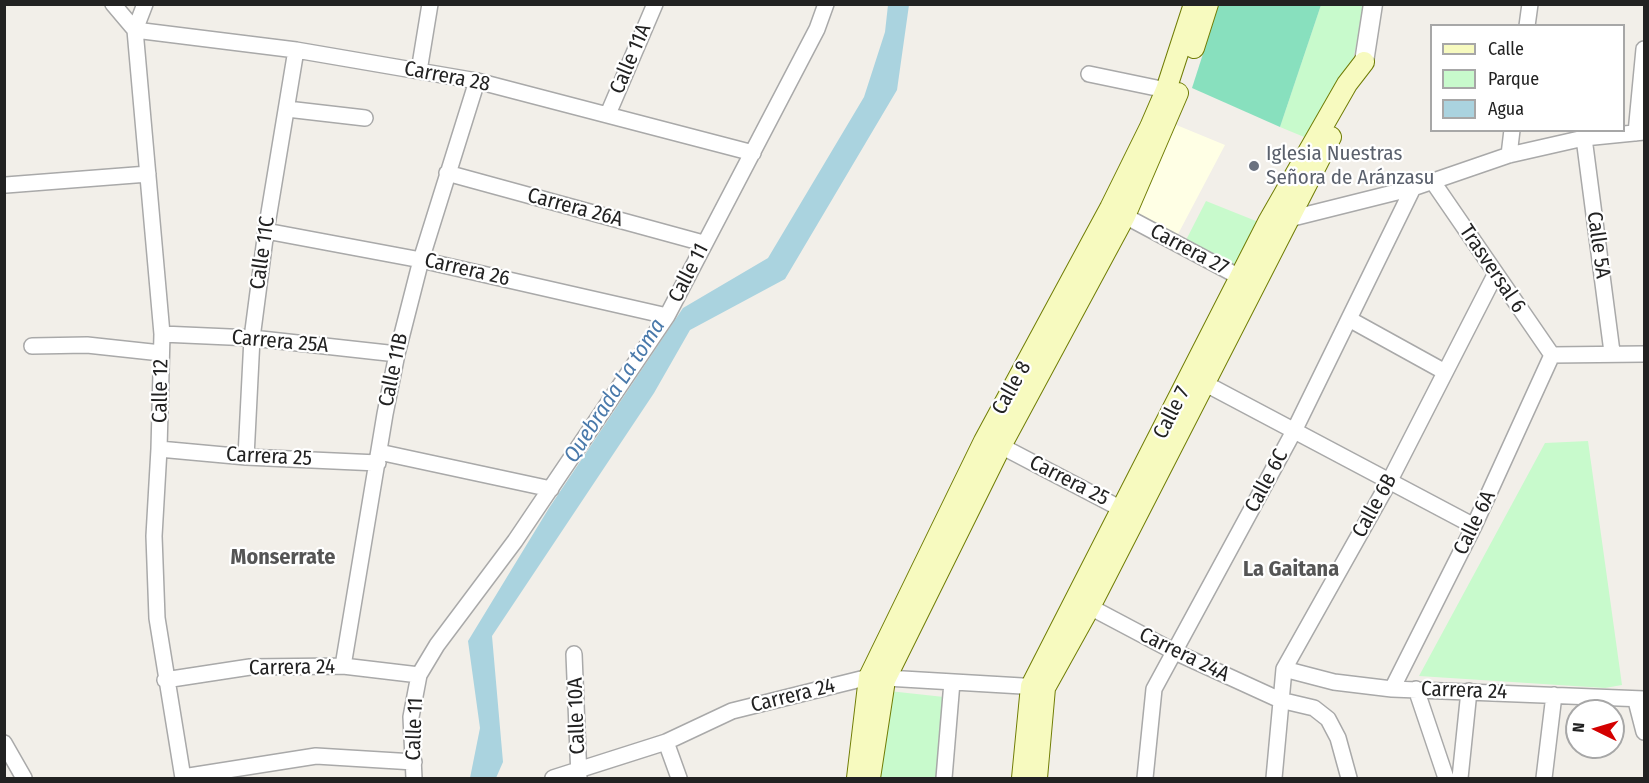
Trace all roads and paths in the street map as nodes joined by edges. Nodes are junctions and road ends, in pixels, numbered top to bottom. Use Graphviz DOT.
graph roads {
  1 [pos="113,4"];
  2 [pos="146,4"];
  3 [pos="430,4"];
  4 [pos="655,4"];
  5 [pos="826,4"];
  6 [pos="1194,4"];
  7 [pos="1208,4"];
  8 [pos="1373,4"];
  9 [pos="1530,4"];
  10 [pos="1527,24"];
  11 [pos="135,30"];
  12 [pos="1644,49"];
  13 [pos="296,50"];
  14 [pos="1364,62"];
  15 [pos="419,71"];
  16 [pos="1089,74"];
  17 [pos="477,81"];
  18 [pos="1166,90"];
  19 [pos="288,110"];
  20 [pos="608,114"];
  21 [pos="365,118"];
  22 [pos="1512,132"];
  23 [pos="1640,132"];
  24 [pos="1584,138"];
  25 [pos="753,153"];
  26 [pos="1509,155"];
  27 [pos="447,173"];
  28 [pos="148,174"];
  29 [pos="1433,182"];
  30 [pos="6,185"];
  31 [pos="1413,188"];
  32 [pos="1125,216"];
  33 [pos="1288,220"];
  34 [pos="1268,222"];
  35 [pos="266,231"];
  36 [pos="703,243"];
  37 [pos="421,260"];
  38 [pos="1495,275"];
  39 [pos="1247,281"];
  40 [pos="667,316"];
  41 [pos="1349,319"];
  42 [pos="162,334"];
  43 [pos="252,338"];
  44 [pos="32,346"];
  45 [pos="1612,352"];
  46 [pos="162,353"];
  47 [pos="397,354"];
  48 [pos="1644,354"];
  49 [pos="1552,355"];
  50 [pos="1445,372"];
  51 [pos="1206,384"];
  52 [pos="1294,431"];
  53 [pos="1001,446"];
  54 [pos="159,449"];
  55 [pos="246,457"];
  56 [pos="379,458"];
  57 [pos="1389,482"];
  58 [pos="551,489"];
  59 [pos="1130,513"];
  60 [pos="1474,526"];
  61 [pos="1090,607"];
  62 [pos="1175,652"];
  63 [pos="574,654"];
  64 [pos="343,666"];
  65 [pos="1284,669"];
  66 [pos="418,675"];
  67 [pos="877,679"];
  68 [pos="165,680"];
  69 [pos="952,682"];
  70 [pos="1038,687"];
  71 [pos="1392,689"];
  72 [pos="1416,689"];
  73 [pos="1468,691"];
  74 [pos="1554,695"];
  75 [pos="1280,700"];
  76 [pos="1640,700"];
  77 [pos="1644,732"];
  78 [pos="666,742"];
  79 [pos="4,743"];
  80 [pos="414,762"];
  81 [pos="578,774"];
  82 [pos="24,778"];
  83 [pos="183,778"];
  84 [pos="414,778"];
  85 [pos="553,778"];
  86 [pos="679,778"];
  87 [pos="857,778"];
  88 [pos="870,778"];
  89 [pos="944,778"];
  90 [pos="1022,778"];
  91 [pos="1037,778"];
  92 [pos="1145,778"];
  93 [pos="1274,778"];
  94 [pos="1349,778"];
  95 [pos="1446,778"];
  96 [pos="1460,778"];
  97 [pos="1544,778"];
  1 -- 11 [label="street"];
  2 -- 11 [label="street, Calle 12"];
  3 -- 15 [label="street"];
  4 -- 20 [label="street, Calle 11A"];
  5 -- 25 [label="street, Calle 11"];
  6 -- 18 [label="main road, Calle 8"];
  7 -- 32 [label="main road, Calle 8"];
  8 -- 14 [label="street, Calle 7"];
  9 -- 10 [label="street"];
  11 -- 13 [label="street, Carrera 28"];
  11 -- 28 [label="street, Calle 12"];
  12 -- 23 [label="street"];
  13 -- 15 [label="street, Carrera 28"];
  13 -- 19 [label="street, Calle 11C"];
  14 -- 33 [label="main road, Calle 7"];
  14 -- 34 [label="main road, Calle 7"];
  15 -- 17 [label="street, Carrera 28"];
  16 -- 18 [label="street"];
  17 -- 20 [label="street, Carrera 28"];
  17 -- 27 [label="street, Calle 11B"];
  18 -- 67 [label="main road, Calle 8"];
  19 -- 21 [label="street"];
  19 -- 35 [label="street, Calle 11C"];
  20 -- 25 [label="street, Carrera 28"];
  22 -- 26 [label="street"];
  23 -- 24 [label="street"];
  24 -- 26 [label="street"];
  24 -- 45 [label="street, Calle 5A"];
  25 -- 36 [label="street, Calle 11"];
  26 -- 29 [label="street"];
  27 -- 36 [label="street, Carrera 26A"];
  27 -- 37 [label="street, Calle 11B"];
  28 -- 30 [label="street"];
  28 -- 42 [label="street, Calle 12"];
  29 -- 31 [label="street"];
  29 -- 38 [label="street, Trasversal 6"];
  31 -- 33 [label="street"];
  31 -- 41 [label="street, Calle 6C"];
  32 -- 39 [label="street, Carrera 27"];
  32 -- 53 [label="main road, Calle 8"];
  33 -- 34 [label="street"];
  33 -- 39 [label="main road, Calle 7"];
  34 -- 39 [label="main road, Calle 7"];
  35 -- 37 [label="street, Carrera 26"];
  35 -- 43 [label="street, Calle 11C"];
  36 -- 40 [label="street, Calle 11"];
  37 -- 40 [label="street, Carrera 26"];
  37 -- 47 [label="street, Calle 11B"];
  38 -- 49 [label="street, Trasversal 6"];
  38 -- 50 [label="street, Calle 6B"];
  39 -- 51 [label="main road, Calle 7"];
  39 -- 59 [label="main road, Calle 7"];
  40 -- 58 [label="street, Calle 11"];
  41 -- 50 [label="street"];
  41 -- 52 [label="street, Calle 6C"];
  42 -- 43 [label="street, Carrera 25A"];
  42 -- 46 [label="street, Calle 12"];
  43 -- 47 [label="street, Carrera 25A"];
  43 -- 55 [label="street, Calle 11C"];
  44 -- 46 [label="street"];
  45 -- 48 [label="street"];
  45 -- 49 [label="street"];
  46 -- 54 [label="street, Calle 12"];
  47 -- 56 [label="street, Calle 11B"];
  49 -- 60 [label="street, Calle 6A"];
  50 -- 57 [label="street, Calle 6B"];
  51 -- 52 [label="street"];
  51 -- 59 [label="main road, Calle 7"];
  52 -- 57 [label="street"];
  52 -- 62 [label="street, Calle 6C"];
  53 -- 59 [label="street, Carrera 25"];
  53 -- 67 [label="main road, Calle 8"];
  54 -- 55 [label="street, Carrera 25"];
  54 -- 68 [label="street, Calle 12"];
  55 -- 56 [label="street, Carrera 25"];
  56 -- 58 [label="street, Carrera 25"];
  56 -- 64 [label="street, Calle 11B"];
  57 -- 60 [label="street"];
  57 -- 65 [label="street, Calle 6B"];
  58 -- 66 [label="street, Calle 11"];
  59 -- 61 [label="main road, Calle 7"];
  59 -- 70 [label="main road, Calle 7"];
  60 -- 71 [label="street, Calle 6A"];
  61 -- 62 [label="street, Carrera 24A"];
  61 -- 70 [label="main road, Calle 7"];
  62 -- 75 [label="street, Carrera 24A"];
  62 -- 92 [label="street, Calle 6C"];
  63 -- 81 [label="street, Calle 10A"];
  64 -- 66 [label="street, Carrera 24"];
  64 -- 68 [label="street, Carrera 24"];
  65 -- 71 [label="street, Carrera 24"];
  65 -- 75 [label="street, Calle 6B"];
  66 -- 80 [label="street, Calle 11"];
  67 -- 69 [label="street, Carrera 24"];
  67 -- 78 [label="street, Carrera 24"];
  67 -- 87 [label="main road, Calle 8"];
  67 -- 88 [label="main road, Calle 8"];
  68 -- 83 [label="street, Calle 12"];
  69 -- 70 [label="street, Carrera 24"];
  69 -- 89 [label="street"];
  70 -- 90 [label="main road, Calle 7"];
  70 -- 91 [label="main road, Calle 7"];
  71 -- 72 [label="street, Carrera 24"];
  72 -- 73 [label="street, Carrera 24"];
  72 -- 95 [label="street"];
  73 -- 74 [label="street, Carrera 24"];
  73 -- 96 [label="street"];
  74 -- 76 [label="street, Carrera 24"];
  74 -- 97 [label="street"];
  75 -- 93 [label="street, Calle 6B"];
  75 -- 94 [label="street"];
  76 -- 77 [label="street"];
  78 -- 81 [label="street, Carrera 24"];
  78 -- 86 [label="street"];
  79 -- 82 [label="street"];
  80 -- 83 [label="street"];
  80 -- 84 [label="street, Calle 11"];
  81 -- 85 [label="street, Carrera 24"];
}
